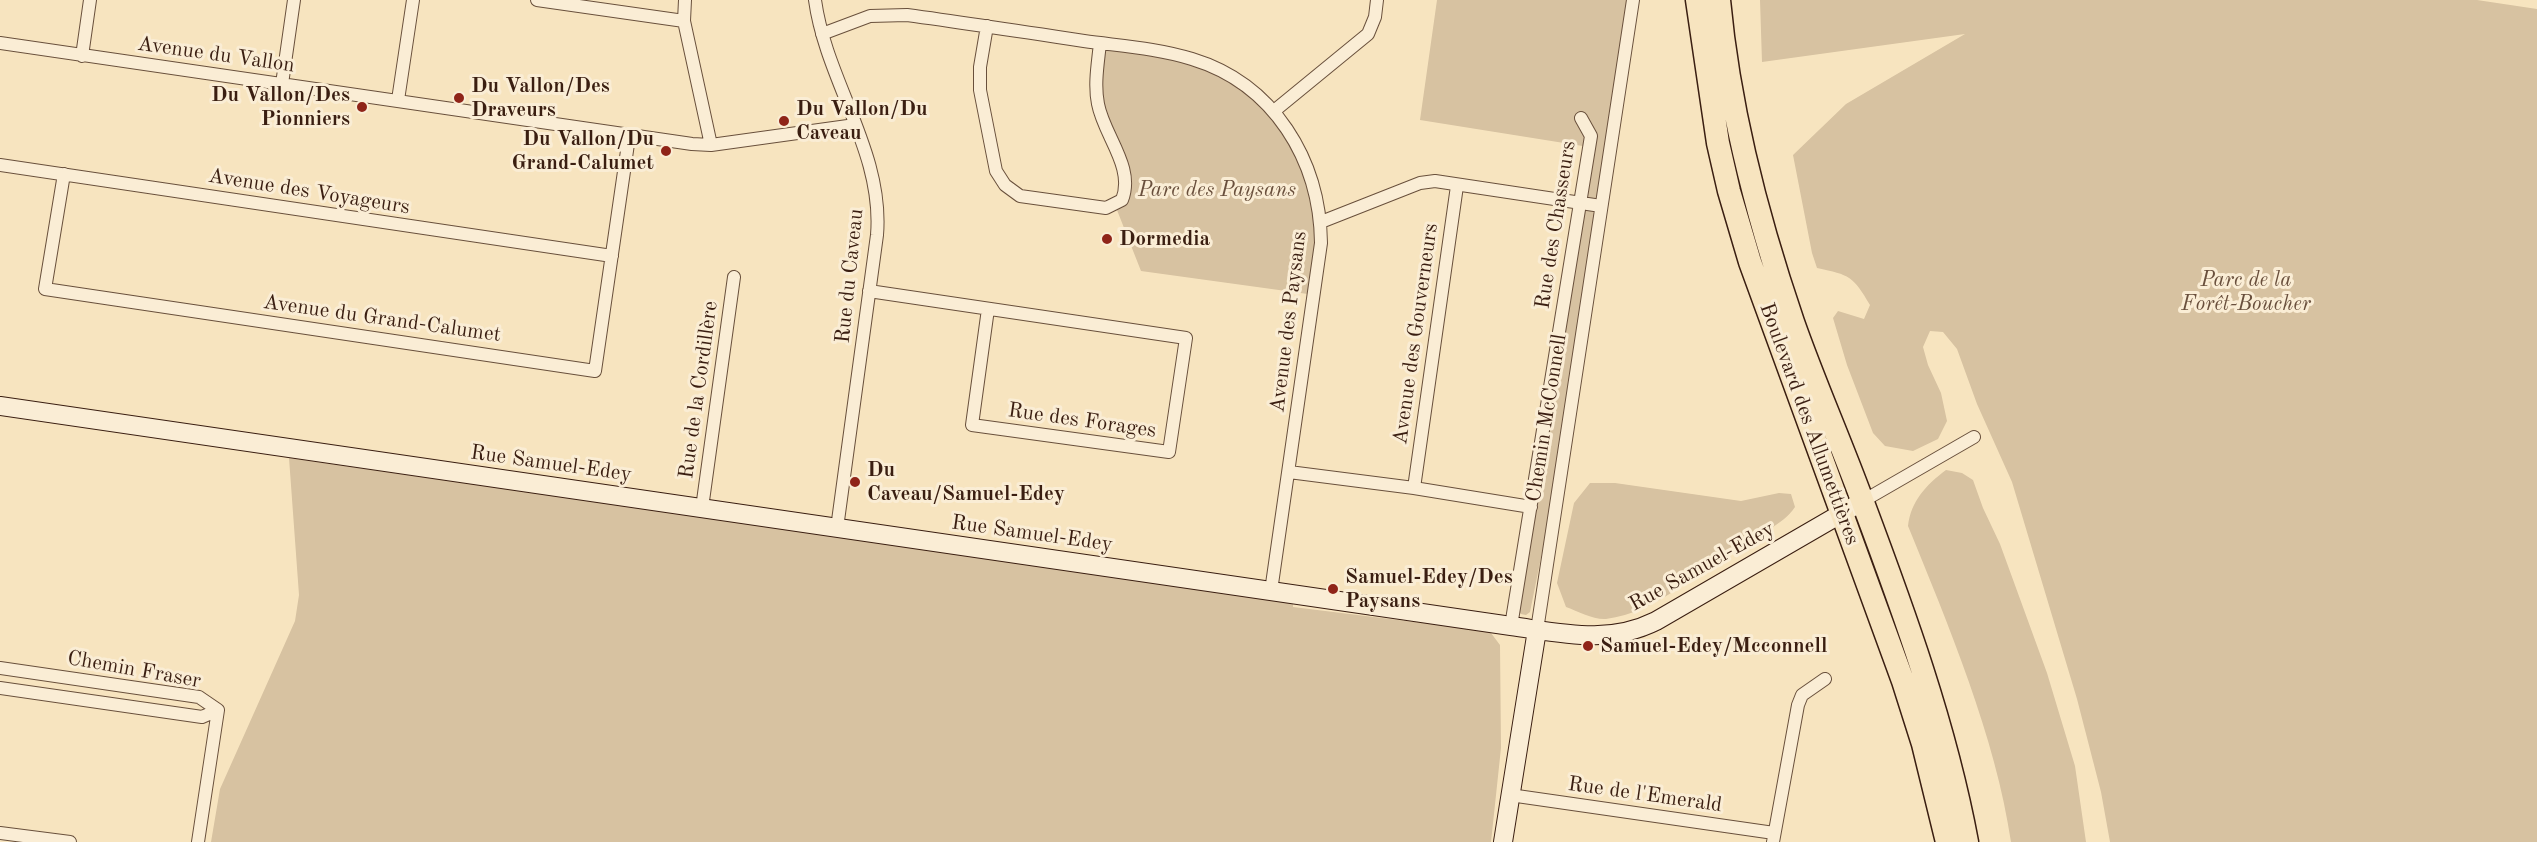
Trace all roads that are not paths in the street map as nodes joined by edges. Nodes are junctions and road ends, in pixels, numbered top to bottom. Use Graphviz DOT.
graph roads {
  1 [pos="90,0"];
  2 [pos="294,0"];
  3 [pos="413,0"];
  4 [pos="537,0"];
  5 [pos="685,0"];
  6 [pos="815,0"];
  7 [pos="1377,0"];
  8 [pos="1633,0"];
  9 [pos="1697,0"];
  10 [pos="1719,0"];
  11 [pos="684,21"];
  12 [pos="987,26"];
  13 [pos="822,34"];
  14 [pos="0,43"];
  15 [pos="1100,44"];
  16 [pos="82,56"];
  17 [pos="282,84"];
  18 [pos="398,100"];
  19 [pos="1274,111"];
  20 [pos="1581,118"];
  21 [pos="855,125"];
  22 [pos="629,137"];
  23 [pos="711,145"];
  24 [pos="0,165"];
  25 [pos="64,174"];
  26 [pos="1457,186"];
  27 [pos="1578,203"];
  28 [pos="1601,206"];
  29 [pos="1321,222"];
  30 [pos="612,256"];
  31 [pos="734,277"];
  32 [pos="869,291"];
  33 [pos="988,309"];
  34 [pos="0,406"];
  35 [pos="1974,437"];
  36 [pos="1289,472"];
  37 [pos="1414,488"];
  38 [pos="1863,501"];
  39 [pos="1531,507"];
  40 [pos="702,508"];
  41 [pos="1842,513"];
  42 [pos="837,528"];
  43 [pos="1271,591"];
  44 [pos="1511,626"];
  45 [pos="1537,630"];
  46 [pos="0,668"];
  47 [pos="1825,679"];
  48 [pos="0,688"];
  49 [pos="218,710"];
  50 [pos="1510,795"];
  51 [pos="0,833"];
  52 [pos="1773,838"];
  53 [pos="69,842"];
  54 [pos="198,842"];
  55 [pos="1503,842"];
  56 [pos="1947,842"];
  57 [pos="1967,842"];
  1 -- 16 [label="street"];
  2 -- 17 [label="street"];
  3 -- 18 [label="street"];
  4 -- 11 [label="street"];
  5 -- 11 [label="street"];
  6 -- 13 [label="street, Rue du Caveau"];
  7 -- 19 [label="street"];
  8 -- 28 [label="street, Chemin McConnell"];
  9 -- 41 [label="highway, Boulevard des Allumettières"];
  10 -- 38 [label="highway, Boulevard des Allumettières"];
  11 -- 23 [label="street"];
  12 -- 13 [label="street, Avenue des Paysans"];
  12 -- 15 [label="street, Avenue des Paysans"];
  12 -- 15 [label="street"];
  13 -- 21 [label="street, Rue du Caveau"];
  14 -- 16 [label="street, Avenue du Vallon"];
  15 -- 19 [label="street, Avenue des Paysans"];
  16 -- 17 [label="street, Avenue du Vallon"];
  17 -- 18 [label="street, Avenue du Vallon"];
  18 -- 22 [label="street, Avenue du Vallon"];
  19 -- 29 [label="street, Avenue des Paysans"];
  20 -- 27 [label="street, Rue des Chasseurs"];
  21 -- 23 [label="street, Avenue du Vallon"];
  21 -- 32 [label="street, Rue du Caveau"];
  22 -- 23 [label="street, Avenue du Vallon"];
  22 -- 30 [label="street, Avenue du Grand-Calumet"];
  24 -- 25 [label="street, Avenue des Voyageurs"];
  25 -- 30 [label="street, Avenue des Voyageurs"];
  25 -- 30 [label="street, Avenue du Grand-Calumet"];
  26 -- 27 [label="street"];
  26 -- 29 [label="street"];
  26 -- 37 [label="street, Avenue des Gouverneurs"];
  27 -- 28 [label="street"];
  27 -- 39 [label="street, Rue des Chasseurs"];
  28 -- 45 [label="street, Chemin McConnell"];
  29 -- 36 [label="street, Avenue des Paysans"];
  31 -- 40 [label="street, Rue de la Cordillère"];
  32 -- 33 [label="street, Rue des Forages"];
  32 -- 42 [label="street, Rue du Caveau"];
  33 -- 33 [label="street, Rue des Forages"];
  34 -- 40 [label="street, Rue Samuel-Edey"];
  35 -- 38 [label="street, Rue Samuel-Edey"];
  36 -- 37 [label="street"];
  36 -- 43 [label="street, Avenue des Paysans"];
  37 -- 39 [label="street"];
  38 -- 41 [label="street, Rue Samuel-Edey"];
  38 -- 57 [label="highway, Boulevard des Allumettières"];
  39 -- 44 [label="street, Rue des Chasseurs"];
  40 -- 42 [label="street, Rue Samuel-Edey"];
  41 -- 45 [label="street, Rue Samuel-Edey"];
  41 -- 56 [label="highway, Boulevard des Allumettières"];
  42 -- 43 [label="street, Rue Samuel-Edey"];
  43 -- 44 [label="street, Rue Samuel-Edey"];
  44 -- 45 [label="street, Rue Samuel-Edey"];
  45 -- 50 [label="street, Chemin McConnell"];
  46 -- 49 [label="street, Chemin Fraser"];
  47 -- 52 [label="street"];
  48 -- 49 [label="street, Chemin Fraser"];
  49 -- 54 [label="street"];
  50 -- 52 [label="street, Rue de l'Emerald"];
  50 -- 55 [label="street, Chemin McConnell"];
  51 -- 53 [label="street"];
}
